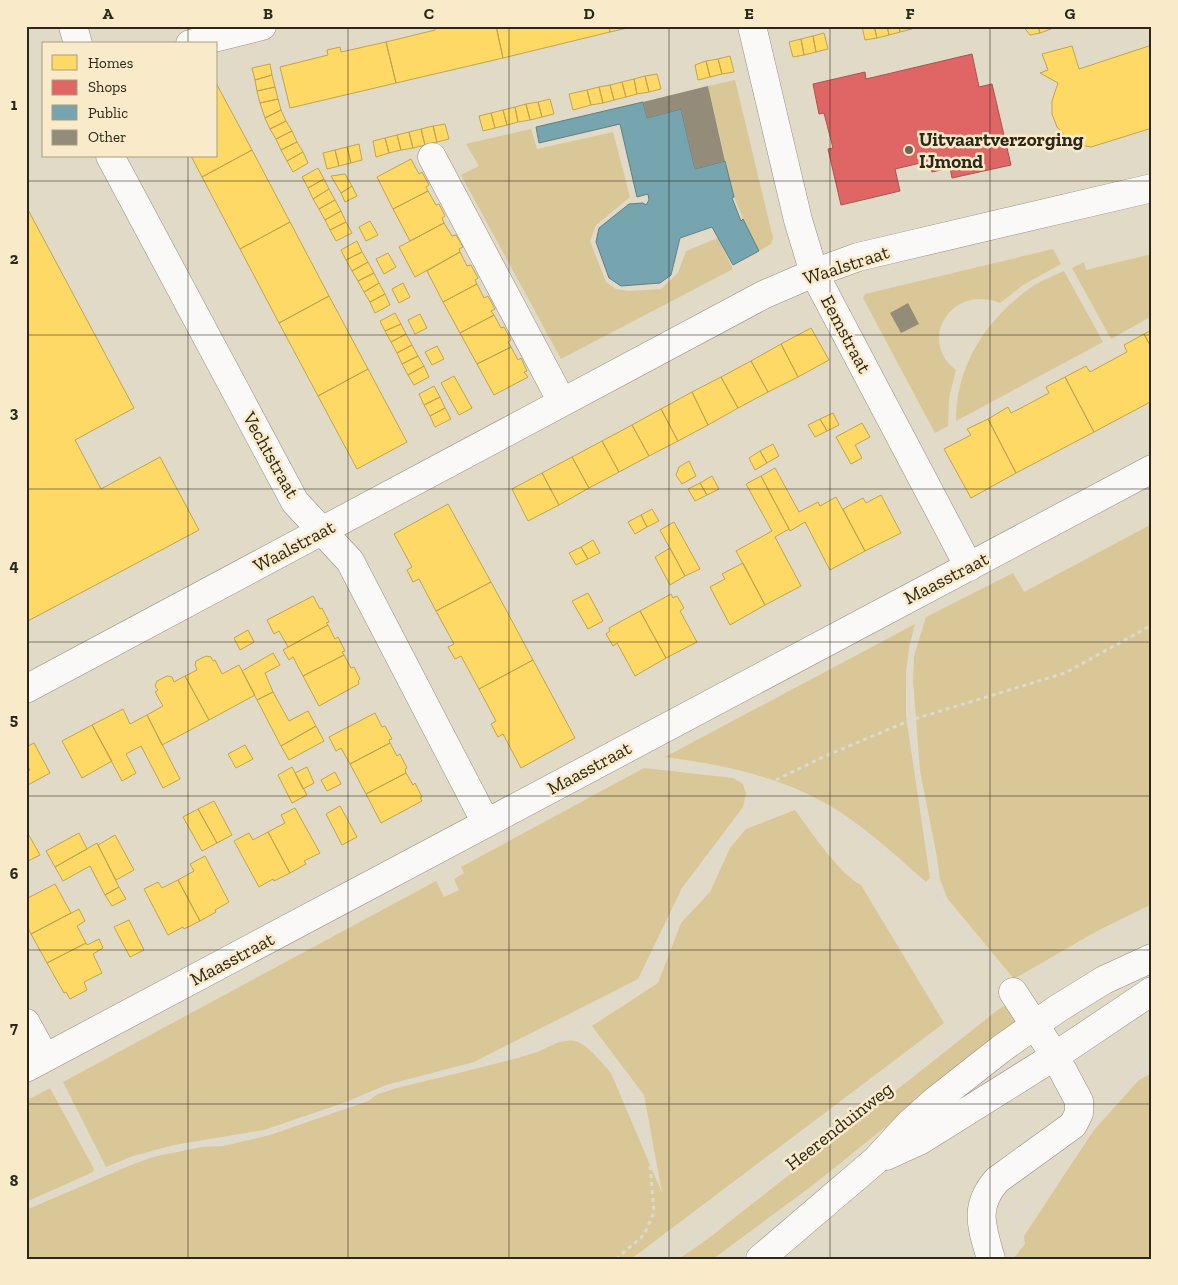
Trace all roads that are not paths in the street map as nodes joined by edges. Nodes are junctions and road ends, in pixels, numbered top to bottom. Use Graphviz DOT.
graph roads {
  1 [pos="73,26"];
  2 [pos="262,26"];
  3 [pos="752,26"];
  4 [pos="77,42"];
  5 [pos="198,42"];
  6 [pos="432,157"];
  7 [pos="111,158"];
  8 [pos="1152,188"];
  9 [pos="814,273"];
  10 [pos="562,402"];
  11 [pos="1152,469"];
  12 [pos="323,531"];
  13 [pos="969,567"];
  14 [pos="26,689"];
  15 [pos="486,823"];
  16 [pos="1152,958"];
  17 [pos="1152,991"];
  18 [pos="1013,992"];
  19 [pos="26,1022"];
  20 [pos="1035,1024"];
  21 [pos="1055,1056"];
  22 [pos="36,1063"];
  23 [pos="876,1160"];
  24 [pos="760,1259"];
  25 [pos="991,1259"];
  1 -- 4 [label="street"];
  2 -- 5 [label="street"];
  3 -- 9 [label="street, Eemstraat"];
  6 -- 10 [label="street"];
  7 -- 12 [label="street, Vechtstraat"];
  8 -- 9 [label="street, Waalstraat"];
  9 -- 10 [label="street, Waalstraat"];
  9 -- 13 [label="street, Eemstraat"];
  10 -- 12 [label="street, Waalstraat"];
  11 -- 13 [label="street, Maasstraat"];
  12 -- 14 [label="street, Waalstraat"];
  12 -- 15 [label="street, Vechtstraat"];
  13 -- 15 [label="street, Maasstraat"];
  15 -- 22 [label="street, Maasstraat"];
  16 -- 20 [label="street"];
  17 -- 21 [label="street"];
  18 -- 20 [label="street"];
  19 -- 22 [label="street"];
  20 -- 21 [label="street"];
  20 -- 23 [label="street"];
  21 -- 23 [label="street"];
  21 -- 25 [label="street"];
  23 -- 24 [label="street"];
}
